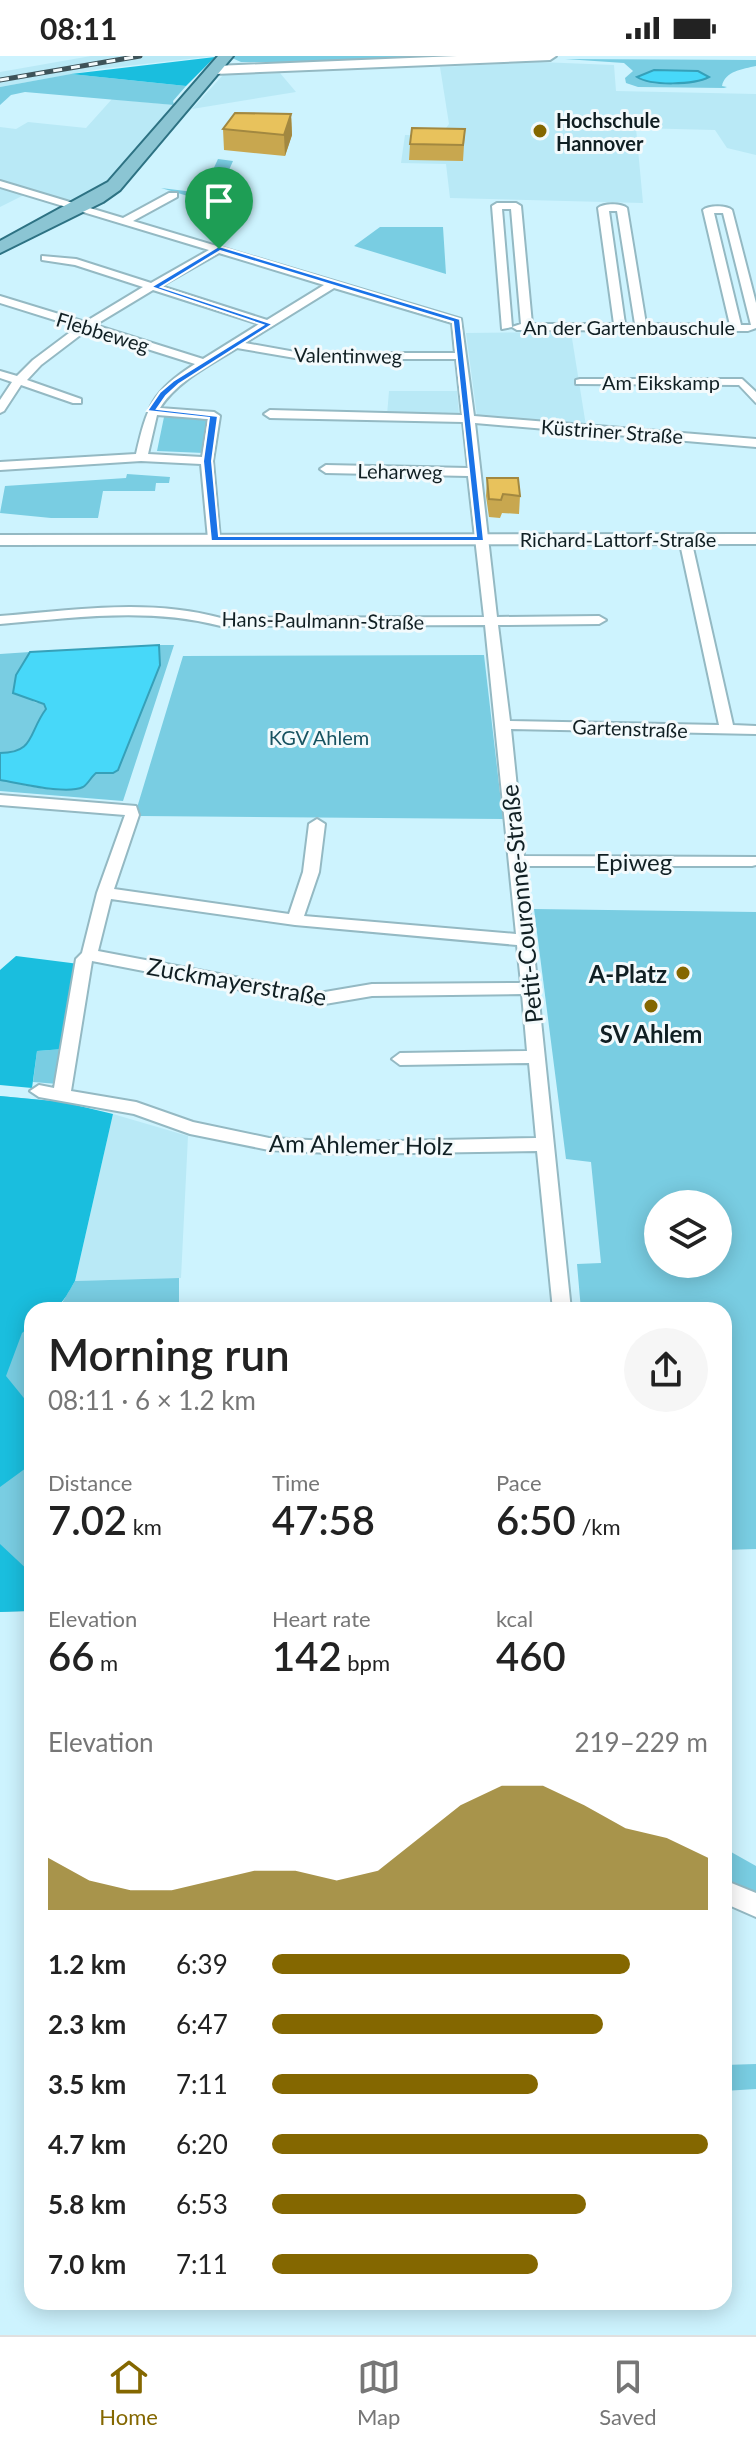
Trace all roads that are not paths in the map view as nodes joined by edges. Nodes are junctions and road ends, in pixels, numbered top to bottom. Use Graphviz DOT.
graph roads {
  1 [pos="550,56"];
  2 [pos="220,64"];
  3 [pos="0,184"];
  4 [pos="173,195"];
  5 [pos="81,207"];
  6 [pos="126,220"];
  7 [pos="498,230"];
  8 [pos="518,231"];
  9 [pos="606,231"];
  10 [pos="625,231"];
  11 [pos="713,232"];
  12 [pos="733,232"];
  13 [pos="0,248"];
  14 [pos="219,249"];
  15 [pos="46,258"];
  16 [pos="334,283"];
  17 [pos="155,287"];
  18 [pos="503,290"];
  19 [pos="524,290"];
  20 [pos="614,291"];
  21 [pos="635,291"];
  22 [pos="727,292"];
  23 [pos="748,292"];
  24 [pos="0,299"];
  25 [pos="269,324"];
  26 [pos="756,326"];
  27 [pos="86,327"];
  28 [pos="527,327"];
  29 [pos="620,327"];
  30 [pos="641,327"];
  31 [pos="736,328"];
  32 [pos="237,345"];
  33 [pos="461,356"];
  34 [pos="206,364"];
  35 [pos="0,374"];
  36 [pos="17,380"];
  37 [pos="580,382"];
  38 [pos="756,399"];
  39 [pos="77,401"];
  40 [pos="0,409"];
  41 [pos="152,411"];
  42 [pos="270,414"];
  43 [pos="468,419"];
  44 [pos="756,443"];
  45 [pos="141,457"];
  46 [pos="207,461"];
  47 [pos="0,466"];
  48 [pos="326,469"];
  49 [pos="474,472"];
  50 [pos="214,539"];
  51 [pos="481,539"];
  52 [pos="685,539"];
  53 [pos="756,539"];
  54 [pos="0,540"];
  55 [pos="0,620"];
  56 [pos="599,620"];
  57 [pos="491,621"];
  58 [pos="503,725"];
  59 [pos="727,730"];
  60 [pos="756,730"];
  61 [pos="0,800"];
  62 [pos="317,824"];
  63 [pos="516,861"];
  64 [pos="752,861"];
  65 [pos="105,893"];
  66 [pos="295,920"];
  67 [pos="524,940"];
  68 [pos="89,955"];
  69 [pos="529,988"];
  70 [pos="537,1057"];
  71 [pos="400,1059"];
  72 [pos="39,1091"];
  73 [pos="62,1094"];
  74 [pos="545,1144"];
  75 [pos="561,1302"];
  76 [pos="732,1894"];
  77 [pos="756,1905"];
  1 -- 2 [label="main road"];
  2 -- 5 [label="main road"];
  3 -- 5 [label="street"];
  4 -- 6 [label="street"];
  5 -- 6 [label="street"];
  5 -- 13 [label="main road"];
  6 -- 14 [label="street"];
  7 -- 8 [label="street"];
  7 -- 8 [label="street"];
  7 -- 18 [label="street"];
  8 -- 19 [label="street"];
  9 -- 10 [label="street"];
  9 -- 10 [label="street"];
  9 -- 20 [label="street"];
  10 -- 21 [label="street"];
  11 -- 12 [label="street"];
  11 -- 12 [label="street"];
  11 -- 22 [label="street"];
  12 -- 23 [label="street"];
  14 -- 16 [label="street"];
  14 -- 17 [label="street"];
  15 -- 17 [label="street"];
  16 -- 25 [label="street"];
  16 -- 33 [label="street, Petit-Couronne-Straße"];
  17 -- 25 [label="street"];
  17 -- 27 [label="street"];
  18 -- 19 [label="street"];
  18 -- 28 [label="street, An der Gartenbauschule"];
  19 -- 28 [label="street"];
  20 -- 21 [label="street"];
  20 -- 29 [label="street"];
  21 -- 30 [label="street"];
  22 -- 23 [label="street"];
  22 -- 31 [label="street"];
  23 -- 26 [label="street"];
  24 -- 27 [label="street, Flebbeweg"];
  25 -- 32 [label="street"];
  26 -- 31 [label="street, An der Gartenbauschule"];
  27 -- 34 [label="street, Flebbeweg"];
  27 -- 36 [label="street"];
  28 -- 29 [label="street, An der Gartenbauschule"];
  29 -- 30 [label="street, An der Gartenbauschule"];
  30 -- 31 [label="street, An der Gartenbauschule"];
  32 -- 33 [label="street, Valentinweg"];
  32 -- 34 [label="street"];
  33 -- 43 [label="street, Petit-Couronne-Straße"];
  34 -- 41 [label="street"];
  35 -- 36 [label="street"];
  36 -- 39 [label="street"];
  36 -- 40 [label="street"];
  37 -- 38 [label="street, Am Eikskamp"];
  41 -- 45 [label="street"];
  41 -- 46 [label="street"];
  42 -- 43 [label="street, Küstriner Straße"];
  43 -- 44 [label="street, Küstriner Straße"];
  43 -- 49 [label="street, Petit-Couronne-Straße"];
  45 -- 46 [label="street"];
  45 -- 47 [label="street"];
  46 -- 50 [label="street"];
  48 -- 49 [label="street, Leharweg"];
  49 -- 51 [label="street, Petit-Couronne-Straße"];
  50 -- 51 [label="street, Richard-Lattorf-Straße"];
  50 -- 54 [label="street, Richard-Lattorf-Straße"];
  51 -- 52 [label="street, Richard-Lattorf-Straße"];
  51 -- 57 [label="street, Petit-Couronne-Straße"];
  52 -- 53 [label="street, Richard-Lattorf-Straße"];
  52 -- 59 [label="street"];
  55 -- 57 [label="street, Hans-Paulmann-Straße"];
  56 -- 57 [label="street, Hans-Paulmann-Straße"];
  57 -- 58 [label="street, Petit-Couronne-Straße"];
  58 -- 59 [label="street, Gartenstraße"];
  58 -- 63 [label="street, Petit-Couronne-Straße"];
  59 -- 60 [label="street, Gartenstraße"];
  61 -- 65 [label="street"];
  62 -- 66 [label="street"];
  63 -- 64 [label="street, Epiweg"];
  63 -- 67 [label="street, Petit-Couronne-Straße"];
  65 -- 66 [label="street"];
  65 -- 68 [label="street"];
  66 -- 67 [label="street"];
  67 -- 69 [label="street, Petit-Couronne-Straße"];
  68 -- 69 [label="street, Zuckmayerstraße"];
  68 -- 73 [label="street"];
  69 -- 70 [label="street, Petit-Couronne-Straße"];
  70 -- 71 [label="street"];
  70 -- 74 [label="street, Petit-Couronne-Straße"];
  72 -- 73 [label="street, Am Ahlemer Holz"];
  73 -- 74 [label="street, Am Ahlemer Holz"];
  74 -- 75 [label="street, Petit-Couronne-Straße"];
  76 -- 77 [label="street"];
}
